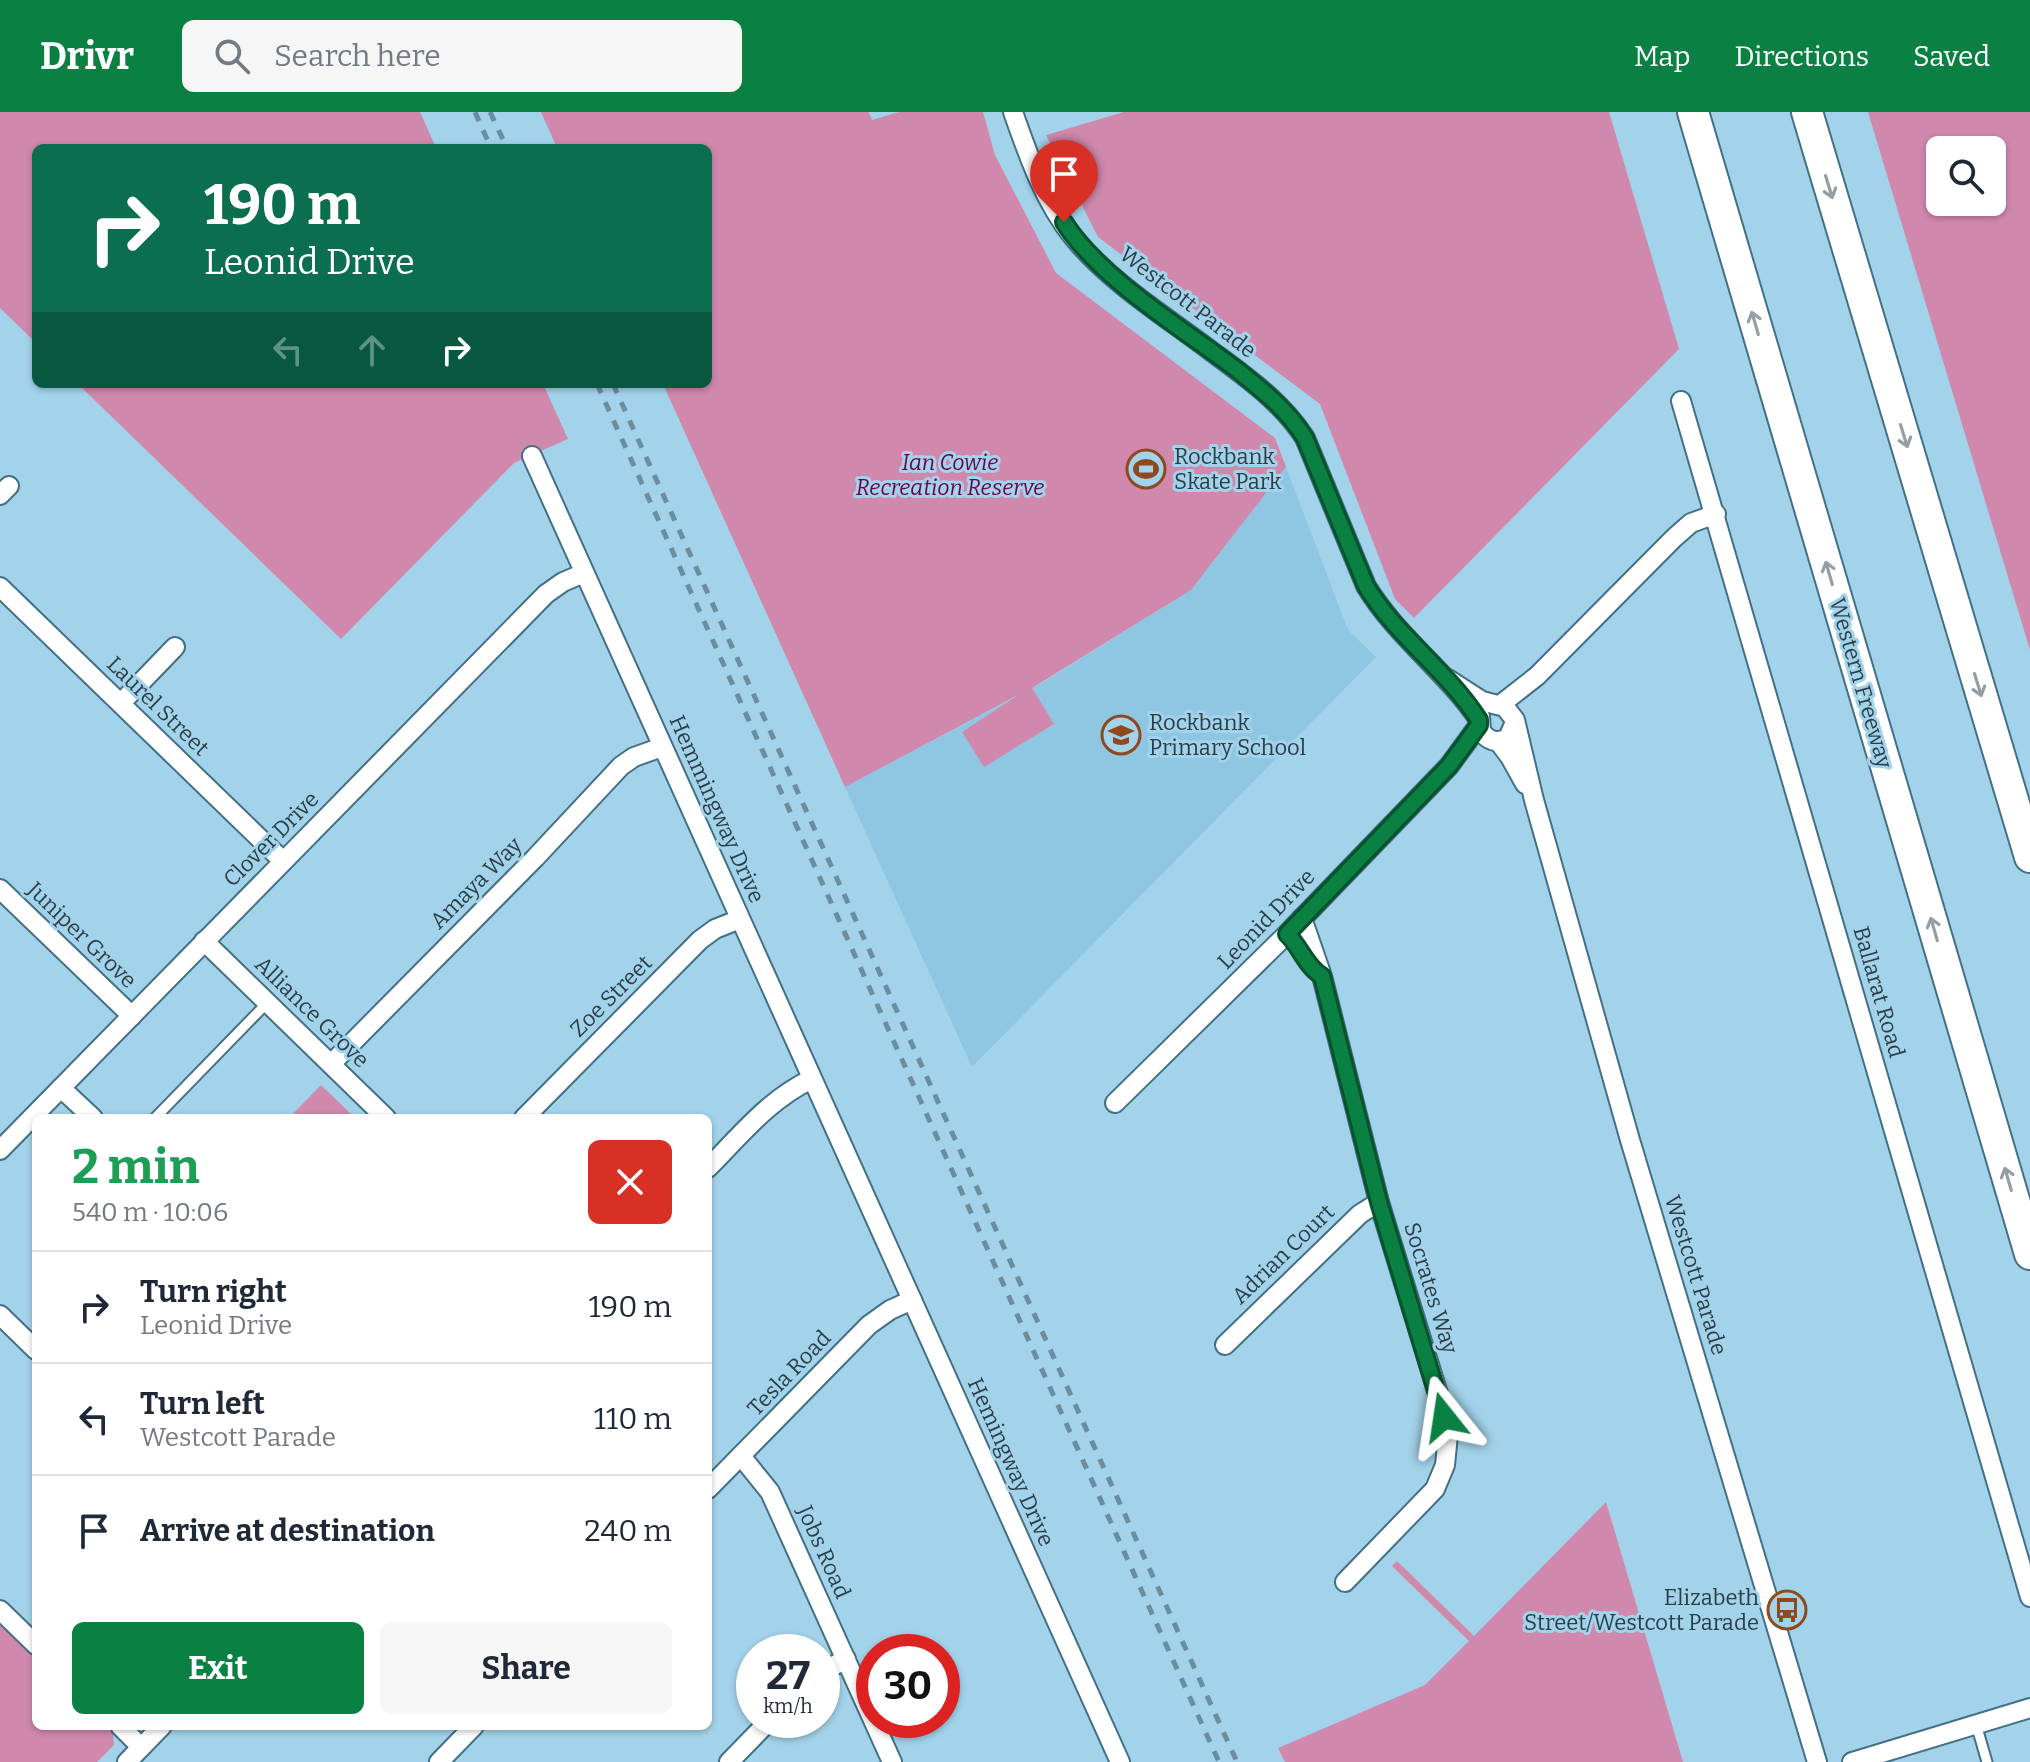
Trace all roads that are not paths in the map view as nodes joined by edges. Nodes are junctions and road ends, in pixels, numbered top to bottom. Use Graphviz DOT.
graph roads {
  1 [pos="1013,112"];
  2 [pos="1693,112"];
  3 [pos="1807,112"];
  4 [pos="1681,401"];
  5 [pos="532,456"];
  6 [pos="1716,514"];
  7 [pos="584,573"];
  8 [pos="0,587"];
  9 [pos="175,647"];
  10 [pos="1537,676"];
  11 [pos="1448,679"];
  12 [pos="121,703"];
  13 [pos="1497,705"];
  14 [pos="1515,721"];
  15 [pos="1479,722"];
  16 [pos="1497,741"];
  17 [pos="662,747"];
  18 [pos="1449,766"];
  19 [pos="1534,800"];
  20 [pos="2030,857"];
  21 [pos="283,861"];
  22 [pos="0,889"];
  23 [pos="1302,918"];
  24 [pos="740,919"];
  25 [pos="1287,934"];
  26 [pos="204,941"];
  27 [pos="1322,976"];
  28 [pos="268,1003"];
  29 [pos="132,1016"];
  30 [pos="331,1064"];
  31 [pos="812,1079"];
  32 [pos="61,1088"];
  33 [pos="1115,1103"];
  34 [pos="35,1114"];
  35 [pos="89,1114"];
  36 [pos="159,1114"];
  37 [pos="382,1114"];
  38 [pos="528,1114"];
  39 [pos="32,1117"];
  40 [pos="0,1150"];
  41 [pos="712,1164"];
  42 [pos="858,1181"];
  43 [pos="1379,1202"];
  44 [pos="2030,1254"];
  45 [pos="912,1300"];
  46 [pos="0,1315"];
  47 [pos="1225,1345"];
  48 [pos="32,1346"];
  49 [pos="741,1456"];
  50 [pos="712,1485"];
  51 [pos="1345,1582"];
  52 [pos="2030,1597"];
  53 [pos="0,1610"];
  54 [pos="32,1641"];
  55 [pos="846,1659"];
  56 [pos="840,1662"];
  57 [pos="2030,1708"];
  58 [pos="1976,1724"];
  59 [pos="124,1730"];
  60 [pos="158,1730"];
  61 [pos="470,1730"];
  62 [pos="752,1738"];
  63 [pos="141,1747"];
  64 [pos="127,1762"];
  65 [pos="439,1762"];
  66 [pos="729,1762"];
  67 [pos="892,1762"];
  68 [pos="1120,1762"];
  69 [pos="1817,1762"];
  70 [pos="1852,1762"];
  71 [pos="1987,1762"];
  1 -- 11 [label="street, Westcott Parade"];
  44 -- 2 [label="highway, Western Freeway, one-way"];
  3 -- 20 [label="highway, one-way"];
  4 -- 6 [label="street, Ballarat Road"];
  5 -- 7 [label="street, Hemmingway Drive"];
  6 -- 10 [label="street"];
  6 -- 52 [label="street, Ballarat Road"];
  7 -- 17 [label="street, Hemmingway Drive"];
  7 -- 21 [label="street, Clover Drive"];
  8 -- 12 [label="street, Laurel Street"];
  9 -- 12 [label="street"];
  10 -- 13 [label="street"];
  10 -- 14 [label="street"];
  11 -- 13 [label="street, Westcott Parade"];
  11 -- 15 [label="street, Westcott Parade"];
  12 -- 21 [label="street, Laurel Street"];
  13 -- 14 [label="street"];
  13 -- 15 [label="street"];
  14 -- 16 [label="street"];
  14 -- 19 [label="street, Westcott Parade"];
  15 -- 16 [label="street"];
  15 -- 18 [label="street, Leonid Drive"];
  16 -- 18 [label="street, Leonid Drive"];
  16 -- 19 [label="street, Westcott Parade"];
  17 -- 24 [label="street, Hemmingway Drive"];
  17 -- 30 [label="street, Amaya Way"];
  18 -- 23 [label="street, Leonid Drive"];
  19 -- 69 [label="street, Westcott Parade"];
  21 -- 26 [label="street, Clover Drive"];
  22 -- 29 [label="street, Juniper Grove"];
  23 -- 25 [label="street, Leonid Drive"];
  23 -- 27 [label="street, Socrates Way"];
  24 -- 31 [label="street, Hemmingway Drive"];
  24 -- 38 [label="street, Zoe Street"];
  25 -- 27 [label="street, Socrates Way"];
  25 -- 33 [label="street, Leonid Drive"];
  26 -- 28 [label="street, Alliance Grove"];
  26 -- 29 [label="street, Clover Drive"];
  27 -- 43 [label="street, Socrates Way"];
  28 -- 30 [label="street, Alliance Grove"];
  28 -- 36 [label="lane"];
  29 -- 32 [label="street, Clover Drive"];
  30 -- 37 [label="street, Alliance Grove"];
  31 -- 41 [label="street"];
  31 -- 42 [label="street, Hemmingway Drive"];
  32 -- 34 [label="street, Clover Drive"];
  32 -- 35 [label="street"];
  39 -- 40 [label="street, Clover Drive"];
  42 -- 45 [label="street, Hemingway Drive"];
  43 -- 47 [label="street, Adrian Court"];
  43 -- 51 [label="street, Socrates Way"];
  45 -- 49 [label="street, Tesla Road"];
  45 -- 68 [label="street, Hemingway Drive"];
  46 -- 48 [label="street"];
  49 -- 50 [label="street, Tesla Road"];
  49 -- 55 [label="street, Jobs Road"];
  53 -- 54 [label="street"];
  55 -- 56 [label="street"];
  55 -- 67 [label="street, Jobs Road"];
  57 -- 58 [label="street"];
  58 -- 70 [label="street"];
  58 -- 71 [label="lane"];
  59 -- 63 [label="street"];
  60 -- 63 [label="street"];
  61 -- 65 [label="street"];
  62 -- 66 [label="street"];
  63 -- 64 [label="street"];
}
